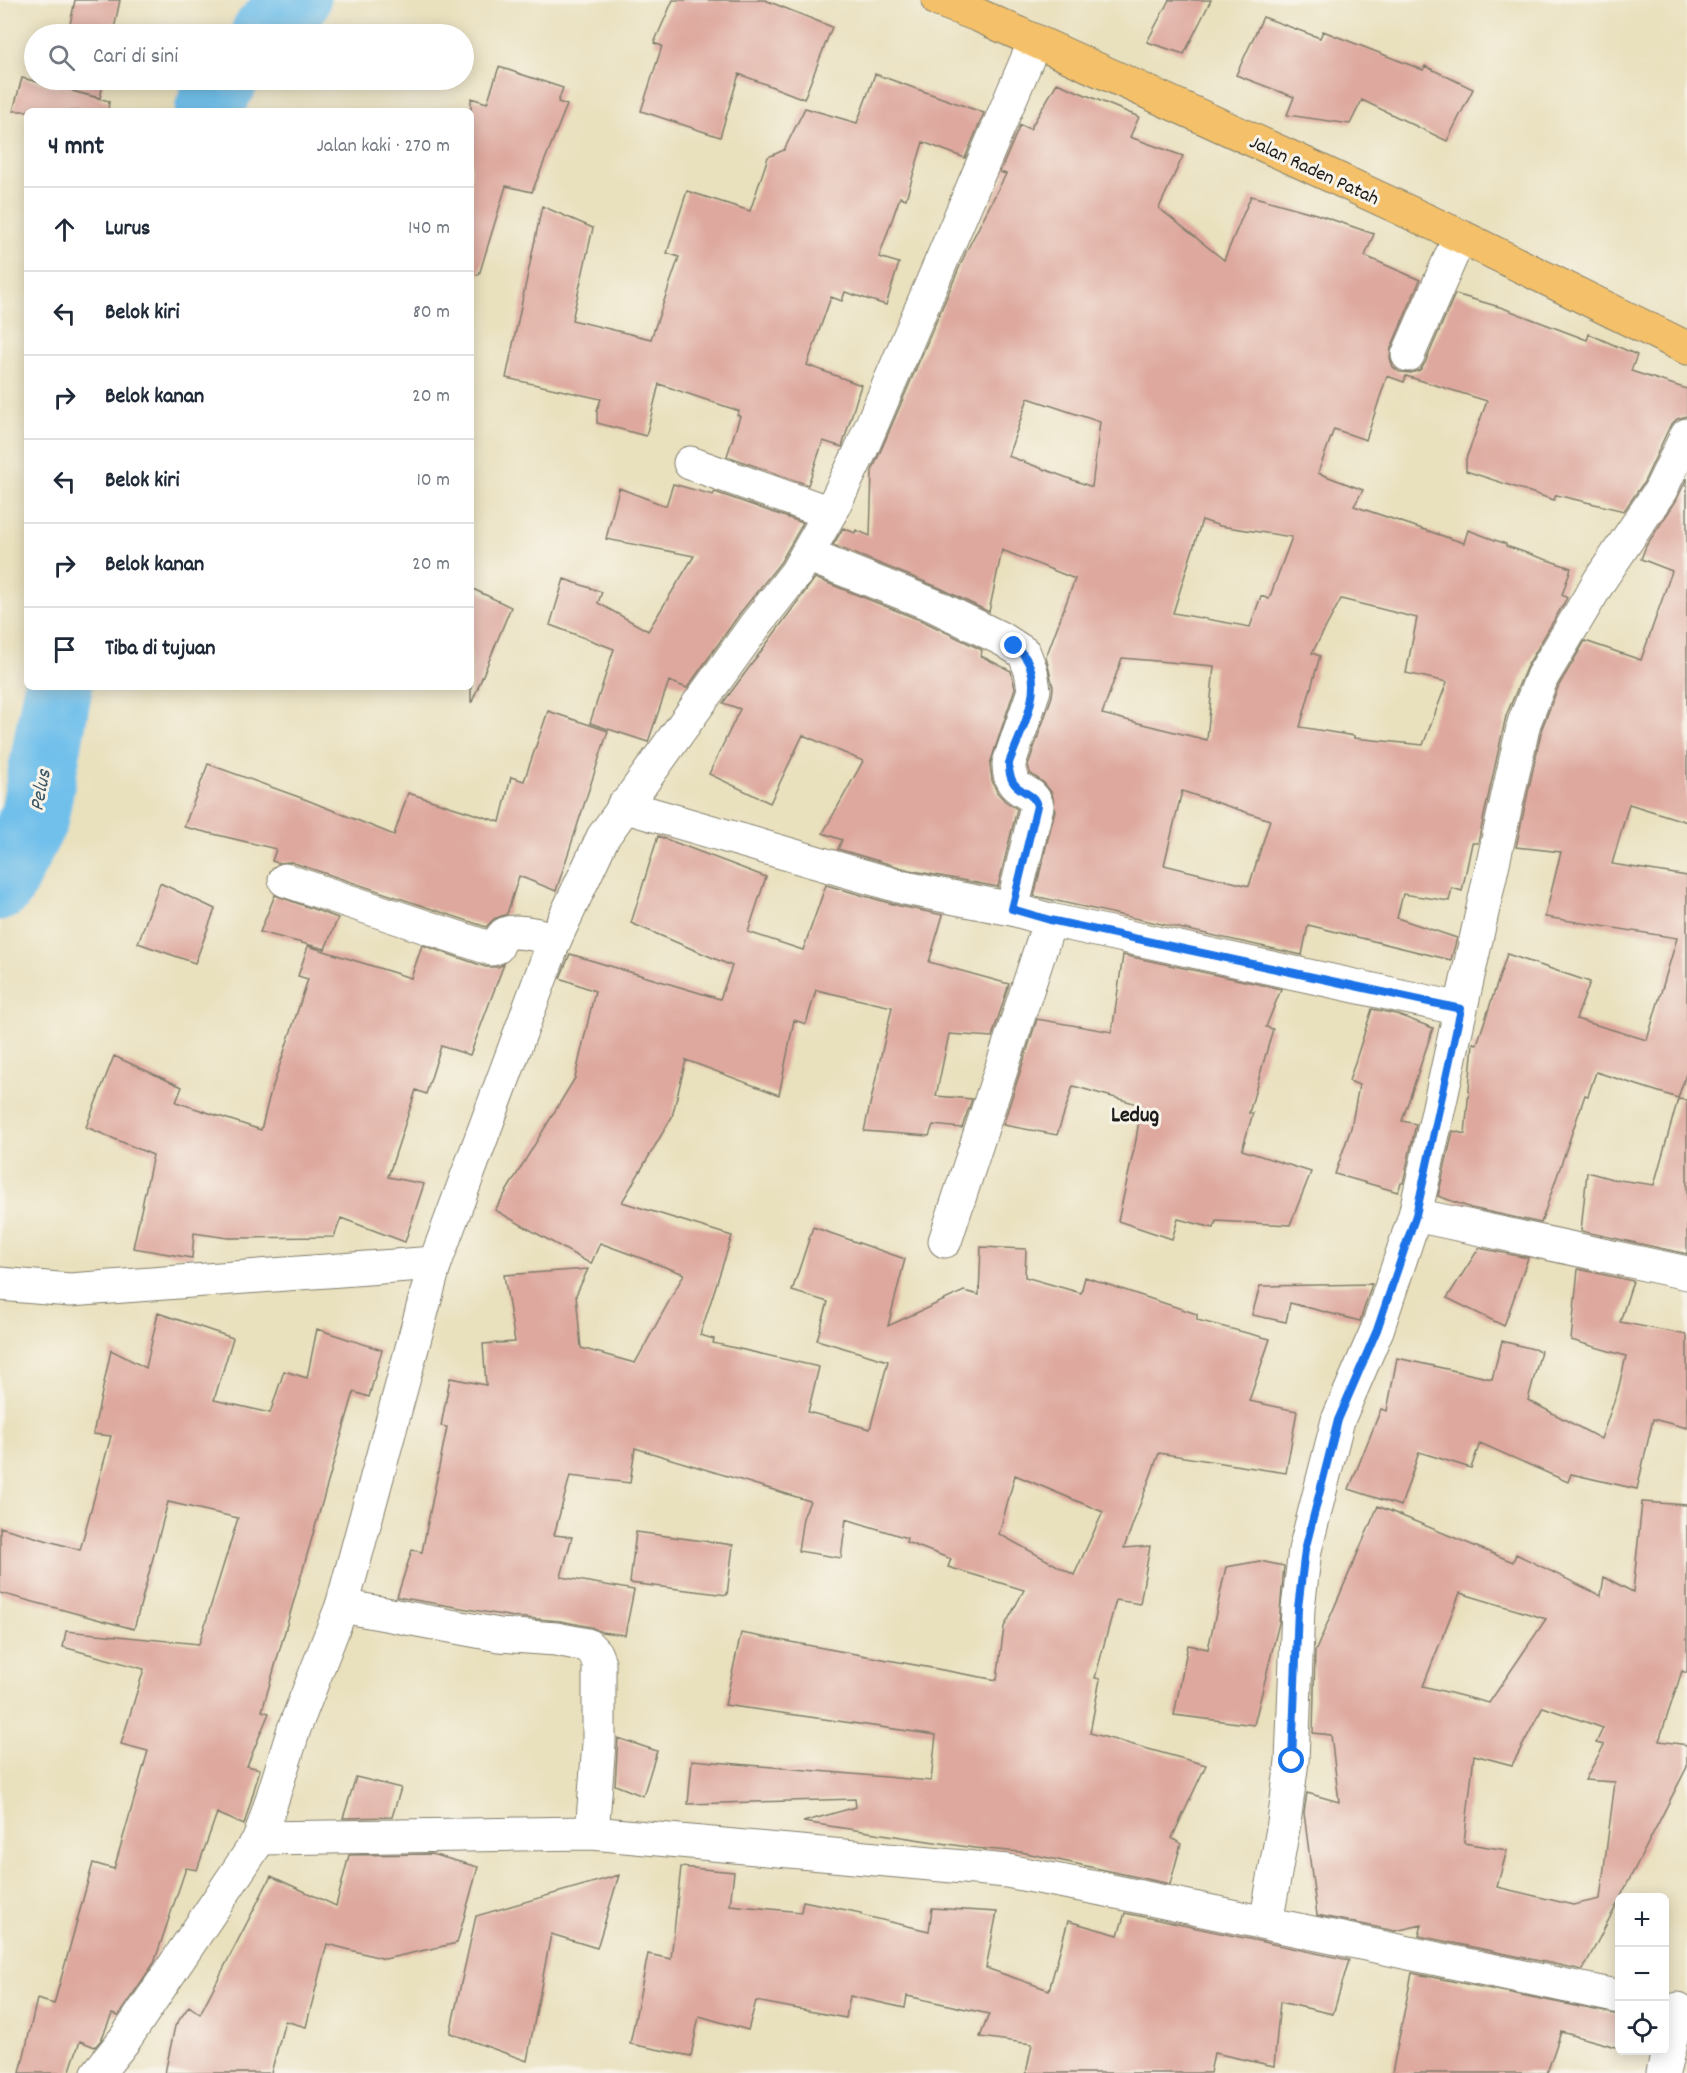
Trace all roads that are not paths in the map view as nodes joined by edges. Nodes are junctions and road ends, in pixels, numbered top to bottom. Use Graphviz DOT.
graph roads {
  1 [pos="938,0"];
  2 [pos="979,8"];
  3 [pos="1035,41"];
  4 [pos="1460,236"];
  5 [pos="1687,348"];
  6 [pos="1408,355"];
  7 [pos="1687,435"];
  8 [pos="690,463"];
  9 [pos="830,513"];
  10 [pos="807,555"];
  11 [pos="623,806"];
  12 [pos="285,880"];
  13 [pos="1012,909"];
  14 [pos="1050,920"];
  15 [pos="555,939"];
  16 [pos="1461,1009"];
  17 [pos="1416,1215"];
  18 [pos="945,1241"];
  19 [pos="435,1263"];
  20 [pos="1687,1273"];
  21 [pos="0,1284"];
  22 [pos="342,1606"];
  23 [pos="592,1833"];
  24 [pos="260,1838"];
  25 [pos="1266,1923"];
  26 [pos="1615,1995"];
  27 [pos="1677,2008"];
  28 [pos="98,2073"];
  29 [pos="1663,2073"];
  1 -- 2 [label="main road, Jalan Raden Patah"];
  2 -- 3 [label="main road, Jalan Raden Patah"];
  3 -- 4 [label="main road, Jalan Raden Patah"];
  3 -- 9 [label="street"];
  4 -- 5 [label="main road, Jalan Raden Patah"];
  4 -- 6 [label="street"];
  7 -- 16 [label="street"];
  8 -- 9 [label="street"];
  9 -- 10 [label="street"];
  10 -- 11 [label="street"];
  10 -- 13 [label="street"];
  11 -- 13 [label="street"];
  11 -- 15 [label="street"];
  12 -- 15 [label="street"];
  13 -- 14 [label="street"];
  14 -- 16 [label="street"];
  14 -- 18 [label="street"];
  15 -- 19 [label="street"];
  16 -- 17 [label="street"];
  17 -- 20 [label="street"];
  17 -- 25 [label="street"];
  19 -- 21 [label="street"];
  19 -- 22 [label="street"];
  22 -- 23 [label="street"];
  22 -- 24 [label="street"];
  23 -- 24 [label="street"];
  23 -- 25 [label="street"];
  24 -- 28 [label="street"];
  25 -- 26 [label="street"];
  27 -- 29 [label="street"];
}
